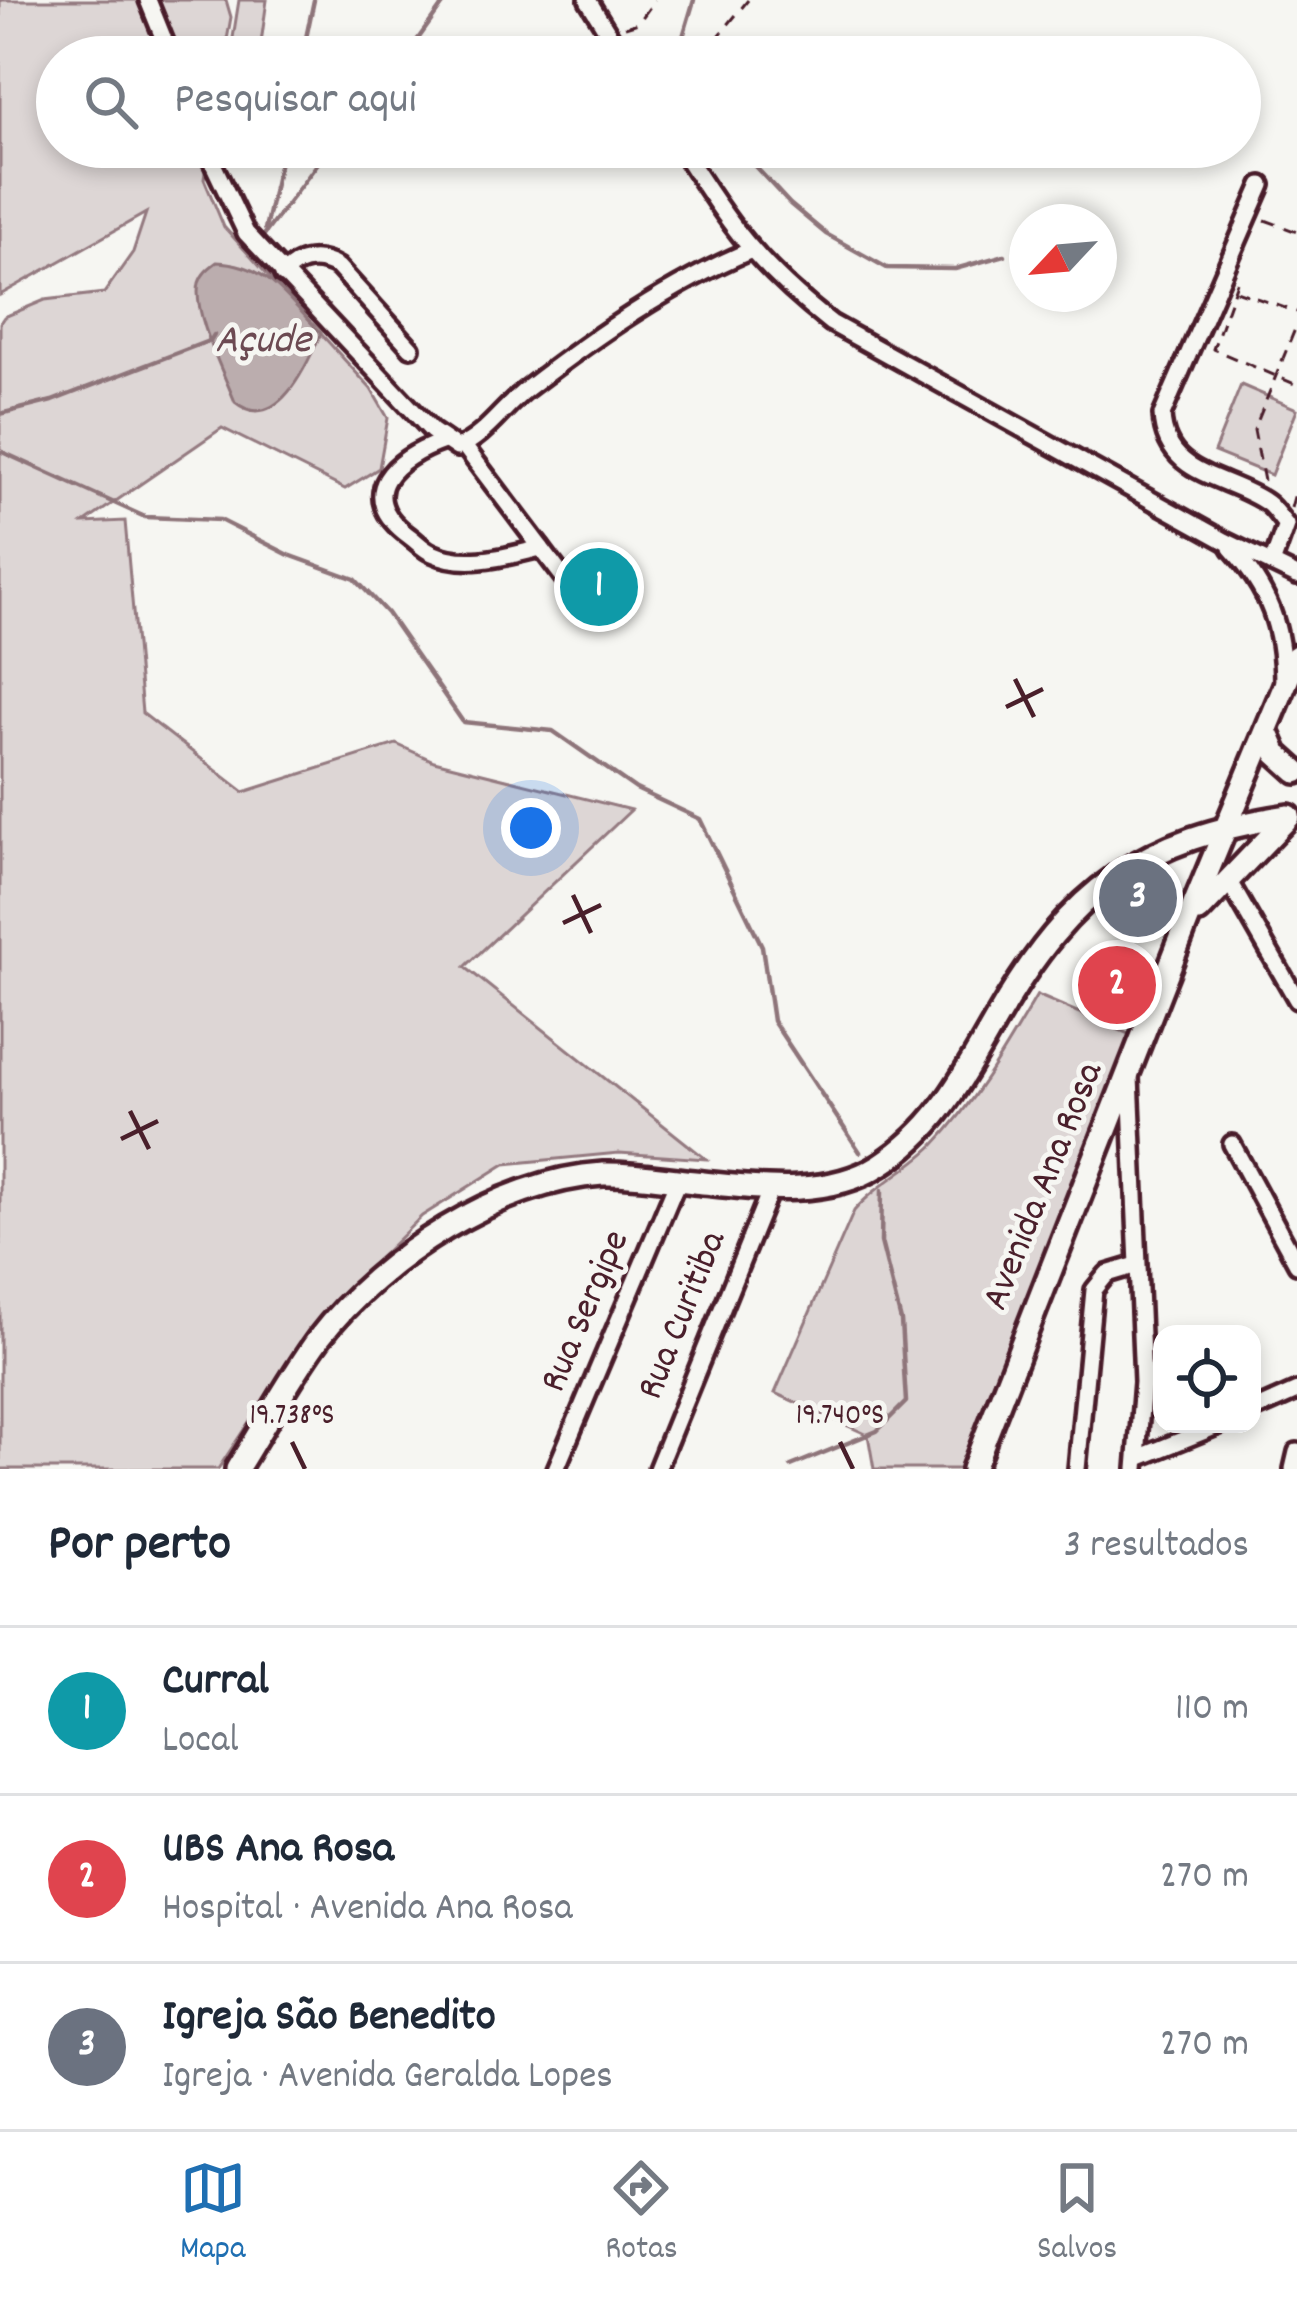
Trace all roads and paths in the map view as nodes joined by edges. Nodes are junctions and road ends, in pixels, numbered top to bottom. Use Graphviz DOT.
graph roads {
  1 [pos="148,0"];
  2 [pos="588,0"];
  3 [pos="655,0"];
  4 [pos="748,0"];
  5 [pos="163,36"];
  6 [pos="610,36"];
  7 [pos="620,36"];
  8 [pos="719,36"];
  9 [pos="214,168"];
  10 [pos="694,168"];
  11 [pos="1262,185"];
  12 [pos="1263,220"];
  13 [pos="1297,232"];
  14 [pos="749,251"];
  15 [pos="1241,272"];
  16 [pos="283,275"];
  17 [pos="1226,288"];
  18 [pos="1297,312"];
  19 [pos="1297,324"];
  20 [pos="411,348"];
  21 [pos="1276,376"];
  22 [pos="1297,385"];
  23 [pos="443,441"];
  24 [pos="464,446"];
  25 [pos="1268,504"];
  26 [pos="1226,542"];
  27 [pos="542,548"];
  28 [pos="1272,564"];
  29 [pos="563,577"];
  30 [pos="1297,577"];
  31 [pos="1297,656"];
  32 [pos="1283,688"];
  33 [pos="1267,731"];
  34 [pos="1297,772"];
  35 [pos="1293,812"];
  36 [pos="1228,826"];
  37 [pos="1227,878"];
  38 [pos="1184,931"];
  39 [pos="1297,1000"];
  40 [pos="1130,1071"];
  41 [pos="1232,1144"];
  42 [pos="679,1180"];
  43 [pos="772,1188"];
  44 [pos="1297,1264"];
  45 [pos="1137,1265"];
  46 [pos="1297,1391"];
  47 [pos="1261,1407"];
  48 [pos="1203,1433"];
  49 [pos="1297,1452"];
  50 [pos="1137,1464"];
  51 [pos="237,1469"];
  52 [pos="556,1469"];
  53 [pos="657,1469"];
  54 [pos="973,1469"];
  55 [pos="1077,1469"];
  56 [pos="1293,1469"];
  1 -- 5 [label="street"];
  2 -- 6 [label="street"];
  3 -- 7 [label="path"];
  4 -- 8 [label="path"];
  9 -- 16 [label="street"];
  10 -- 14 [label="street"];
  11 -- 17 [label="street"];
  12 -- 13 [label="path"];
  14 -- 24 [label="street"];
  14 -- 26 [label="street"];
  15 -- 17 [label="path"];
  16 -- 20 [label="street"];
  16 -- 23 [label="street"];
  17 -- 18 [label="path"];
  17 -- 21 [label="path"];
  17 -- 25 [label="street"];
  19 -- 21 [label="path"];
  21 -- 22 [label="path"];
  21 -- 25 [label="path"];
  23 -- 24 [label="street"];
  23 -- 27 [label="street"];
  24 -- 27 [label="street"];
  25 -- 28 [label="street"];
  26 -- 28 [label="street"];
  26 -- 32 [label="street"];
  27 -- 29 [label="street"];
  28 -- 30 [label="street"];
  31 -- 32 [label="main road, Avenida Ana Rosa"];
  32 -- 33 [label="main road, Avenida Ana Rosa"];
  33 -- 34 [label="main road"];
  33 -- 36 [label="main road, Avenida Ana Rosa"];
  35 -- 36 [label="main road"];
  35 -- 37 [label="main road, Avenida Ana Rosa"];
  36 -- 38 [label="main road, Avenida Ana Rosa"];
  36 -- 43 [label="main road"];
  37 -- 38 [label="main road, Avenida Ana Rosa"];
  37 -- 39 [label="street"];
  38 -- 40 [label="main road, Avenida Ana Rosa"];
  40 -- 45 [label="street"];
  40 -- 54 [label="main road, Avenida Ana Rosa"];
  41 -- 44 [label="street"];
  42 -- 43 [label="main road"];
  42 -- 51 [label="main road"];
  42 -- 52 [label="street, Rua Sergipe"];
  43 -- 53 [label="street, Rua Curitiba"];
  45 -- 50 [label="street"];
  45 -- 55 [label="street"];
  46 -- 47 [label="street"];
  48 -- 50 [label="street"];
  49 -- 56 [label="street"];
}
